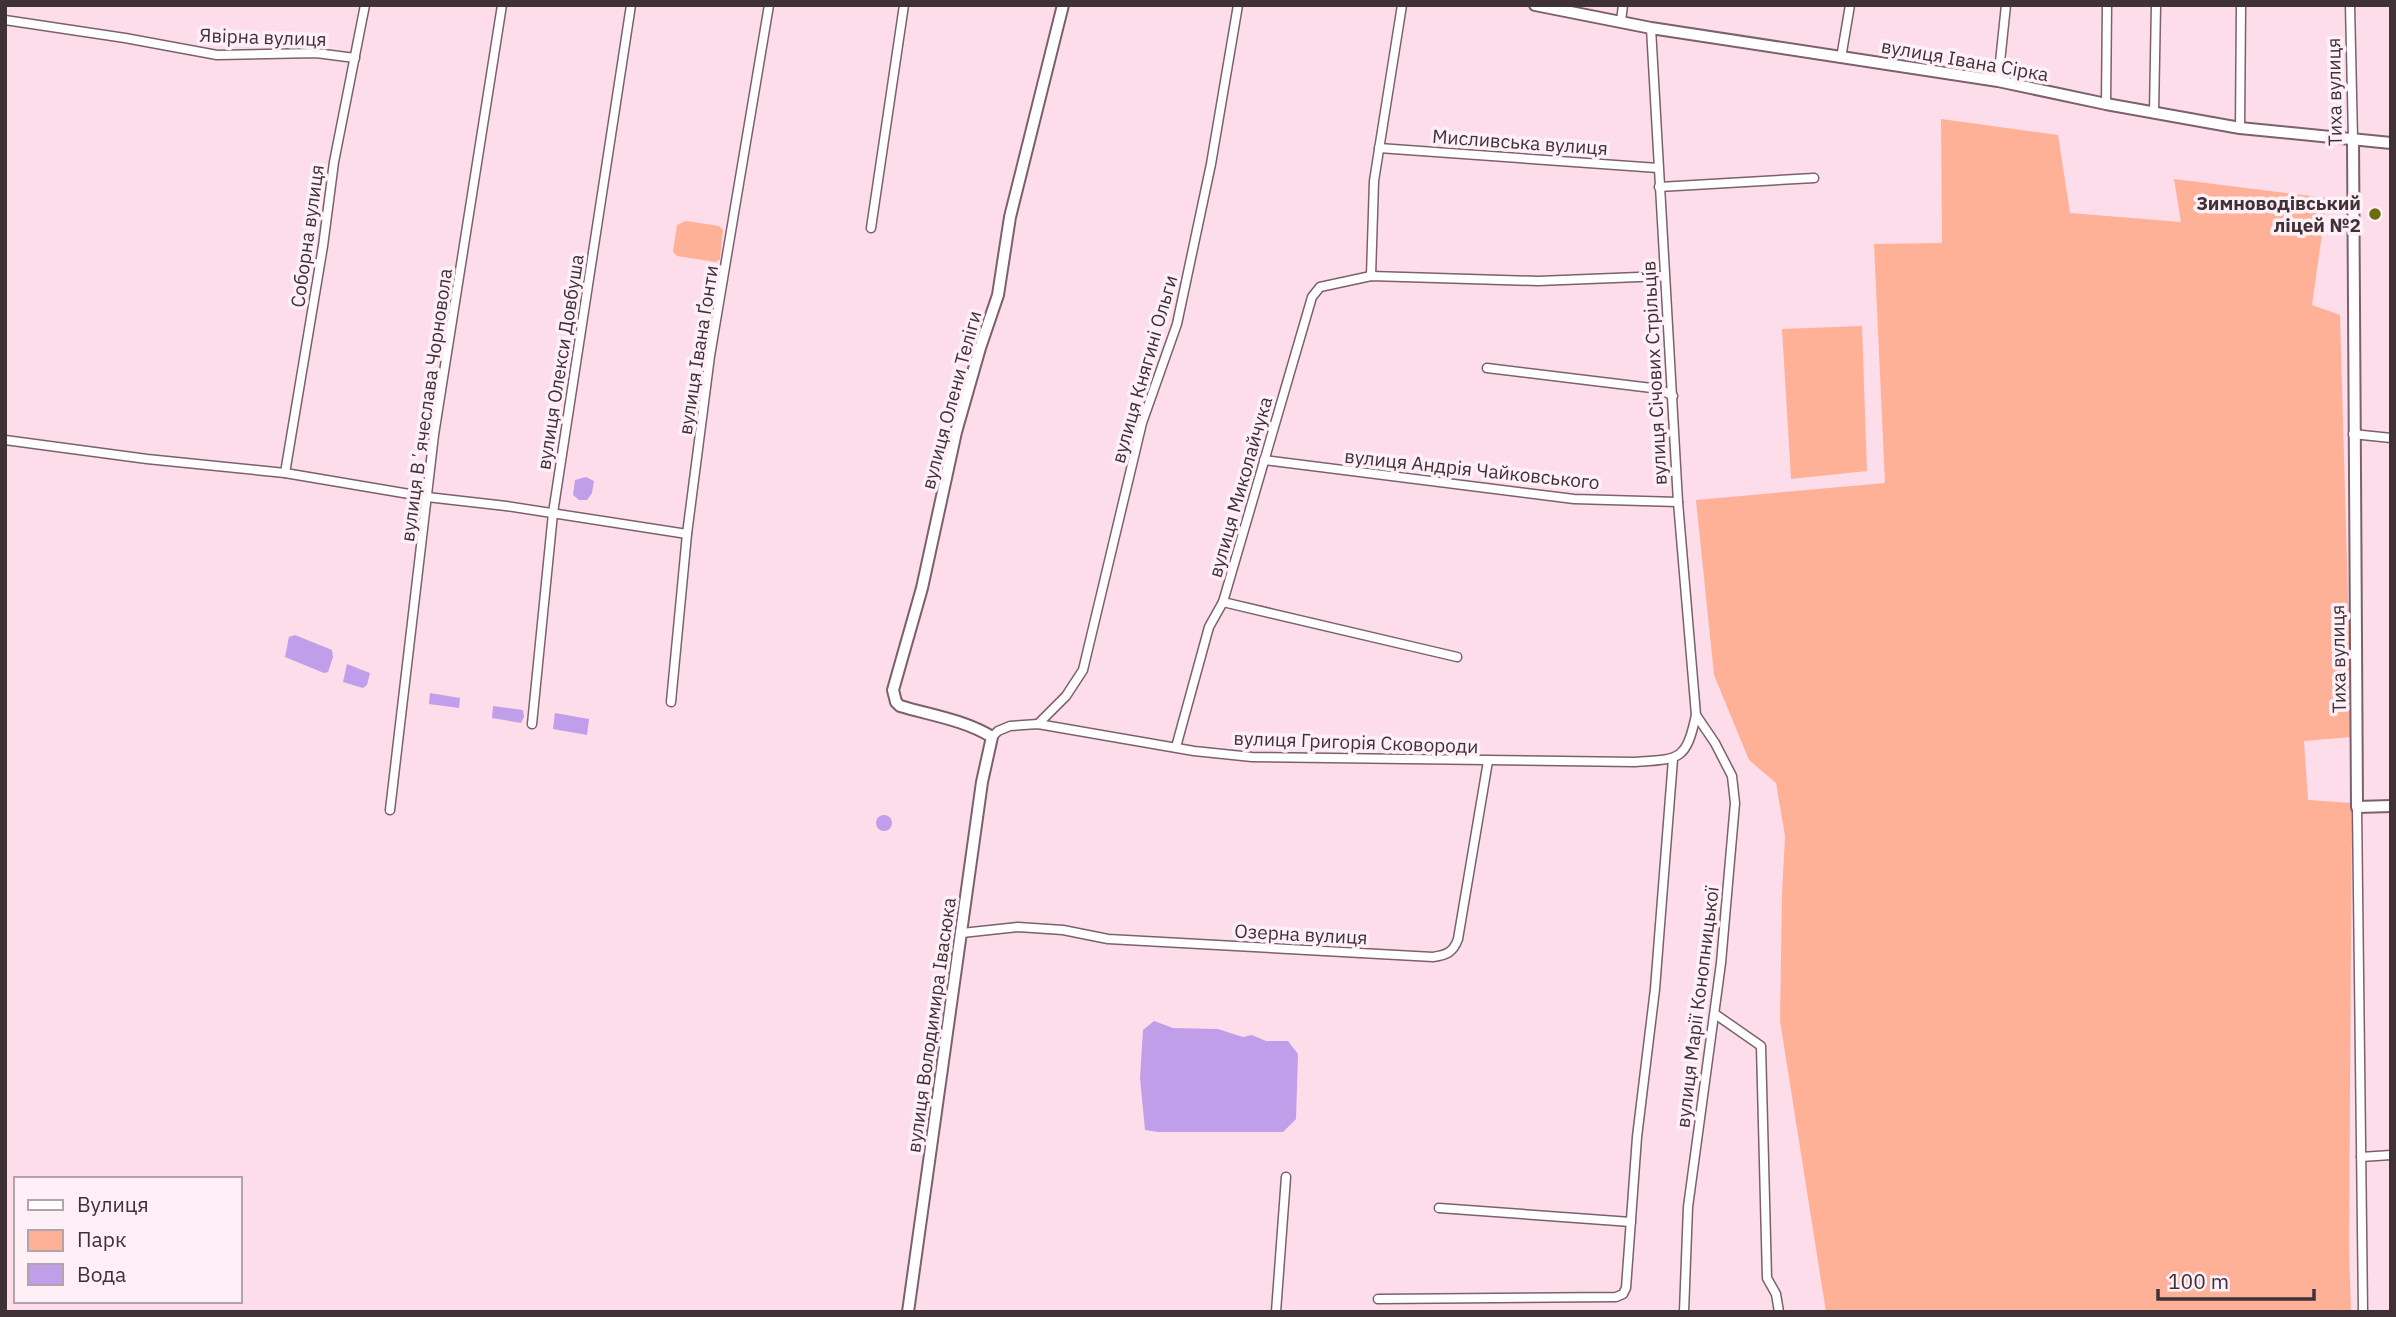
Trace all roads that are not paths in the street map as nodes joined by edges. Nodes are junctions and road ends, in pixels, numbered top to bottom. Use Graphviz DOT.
graph roads {
  1 [pos="365,5"];
  2 [pos="502,5"];
  3 [pos="631,5"];
  4 [pos="769,5"];
  5 [pos="904,5"];
  6 [pos="1063,5"];
  7 [pos="1238,5"];
  8 [pos="1402,5"];
  9 [pos="1535,5"];
  10 [pos="1623,5"];
  11 [pos="1850,5"];
  12 [pos="2006,5"];
  13 [pos="2107,5"];
  14 [pos="2156,5"];
  15 [pos="2241,5"];
  16 [pos="2350,5"];
  17 [pos="5,20"];
  18 [pos="1621,21"];
  19 [pos="1651,28"];
  20 [pos="355,58"];
  21 [pos="1841,58"];
  22 [pos="1998,81"];
  23 [pos="2106,104"];
  24 [pos="2154,112"];
  25 [pos="2240,128"];
  26 [pos="2353,139"];
  27 [pos="2391,143"];
  28 [pos="1379,148"];
  29 [pos="1658,168"];
  30 [pos="1814,178"];
  31 [pos="1660,187"];
  32 [pos="871,228"];
  33 [pos="1371,276"];
  34 [pos="1664,276"];
  35 [pos="1487,368"];
  36 [pos="1673,397"];
  37 [pos="2353,434"];
  38 [pos="2391,438"];
  39 [pos="5,440"];
  40 [pos="1264,460"];
  41 [pos="285,472"];
  42 [pos="427,497"];
  43 [pos="1678,502"];
  44 [pos="553,513"];
  45 [pos="687,534"];
  46 [pos="1223,602"];
  47 [pos="1457,657"];
  48 [pos="671,702"];
  49 [pos="1696,715"];
  50 [pos="1038,723"];
  51 [pos="532,724"];
  52 [pos="991,740"];
  53 [pos="1176,747"];
  54 [pos="1673,759"];
  55 [pos="1487,765"];
  56 [pos="2391,806"];
  57 [pos="2357,807"];
  58 [pos="390,810"];
  59 [pos="962,933"];
  60 [pos="1715,1014"];
  61 [pos="2391,1155"];
  62 [pos="2361,1157"];
  63 [pos="1286,1177"];
  64 [pos="1438,1208"];
  65 [pos="1631,1222"];
  66 [pos="1378,1299"];
  67 [pos="908,1312"];
  68 [pos="1276,1312"];
  69 [pos="1684,1312"];
  70 [pos="1779,1312"];
  71 [pos="2362,1312"];
  1 -- 20 [label="street, Соборна вулиця"];
  2 -- 42 [label="street, вулиця Вʼячеслава Чорновола"];
  3 -- 44 [label="street, вулиця Олекси Довбуша"];
  4 -- 45 [label="street, вулиця Івана Ґонти"];
  5 -- 32 [label="street"];
  6 -- 52 [label="street, вулиця Олени Теліги"];
  7 -- 50 [label="street, вулиця Княгині Ольги"];
  8 -- 28 [label="street"];
  9 -- 18 [label="street, вулиця Івана Сірка"];
  10 -- 18 [label="street"];
  11 -- 21 [label="street"];
  12 -- 22 [label="street"];
  13 -- 23 [label="street"];
  14 -- 24 [label="street"];
  15 -- 25 [label="street"];
  16 -- 26 [label="street, Тиха вулиця"];
  17 -- 20 [label="street, Явірна вулиця"];
  18 -- 19 [label="street, вулиця Івана Сірка"];
  19 -- 21 [label="street, вулиця Івана Сірка"];
  19 -- 29 [label="street, вулиця Січових Стрільців"];
  20 -- 41 [label="street, Соборна вулиця"];
  21 -- 22 [label="street, вулиця Івана Сірка"];
  22 -- 23 [label="street, вулиця Івана Сірка"];
  23 -- 24 [label="street, вулиця Івана Сірка"];
  24 -- 25 [label="street, вулиця Івана Сірка"];
  25 -- 26 [label="street, вулиця Івана Сірка"];
  26 -- 27 [label="street, вулиця Івана Сірка"];
  26 -- 37 [label="street, Тиха вулиця"];
  28 -- 29 [label="street, Мисливська вулиця"];
  28 -- 33 [label="street"];
  29 -- 31 [label="street, вулиця Січових Стрільців"];
  30 -- 31 [label="street"];
  31 -- 34 [label="street, вулиця Січових Стрільців"];
  33 -- 34 [label="street, вулиця Миколайчука"];
  33 -- 40 [label="street, вулиця Миколайчука"];
  34 -- 36 [label="street, вулиця Січових Стрільців"];
  35 -- 36 [label="street"];
  36 -- 43 [label="street, вулиця Січових Стрільців"];
  37 -- 38 [label="street"];
  37 -- 57 [label="street, Тиха вулиця"];
  39 -- 41 [label="street"];
  40 -- 43 [label="street, вулиця Андрія Чайковського"];
  40 -- 46 [label="street, вулиця Миколайчука"];
  41 -- 42 [label="street"];
  42 -- 44 [label="street"];
  42 -- 58 [label="street, вулиця Вʼячеслава Чорновола"];
  43 -- 49 [label="street, вулиця Січових Стрільців"];
  44 -- 45 [label="street"];
  44 -- 51 [label="street, вулиця Олекси Довбуша"];
  45 -- 48 [label="street, вулиця Івана Ґонти"];
  46 -- 47 [label="street"];
  46 -- 53 [label="street, вулиця Миколайчука"];
  49 -- 54 [label="street"];
  49 -- 60 [label="street, вулиця Марії Конопницької"];
  50 -- 52 [label="street, вулиця Григорія Сковороди"];
  50 -- 53 [label="street, вулиця Григорія Сковороди"];
  52 -- 59 [label="street, вулиця Володимира Івасюка"];
  53 -- 55 [label="street, вулиця Григорія Сковороди"];
  54 -- 55 [label="street, вулиця Григорія Сковороди"];
  54 -- 65 [label="street"];
  55 -- 59 [label="street, Озерна вулиця"];
  56 -- 57 [label="street"];
  57 -- 62 [label="street, Тиха вулиця"];
  59 -- 67 [label="street, вулиця Володимира Івасюка"];
  60 -- 69 [label="street, вулиця Марії Конопницької"];
  60 -- 70 [label="street"];
  61 -- 62 [label="street"];
  62 -- 71 [label="street, Тиха вулиця"];
  63 -- 68 [label="street"];
  64 -- 65 [label="street"];
  65 -- 66 [label="street"];
}
